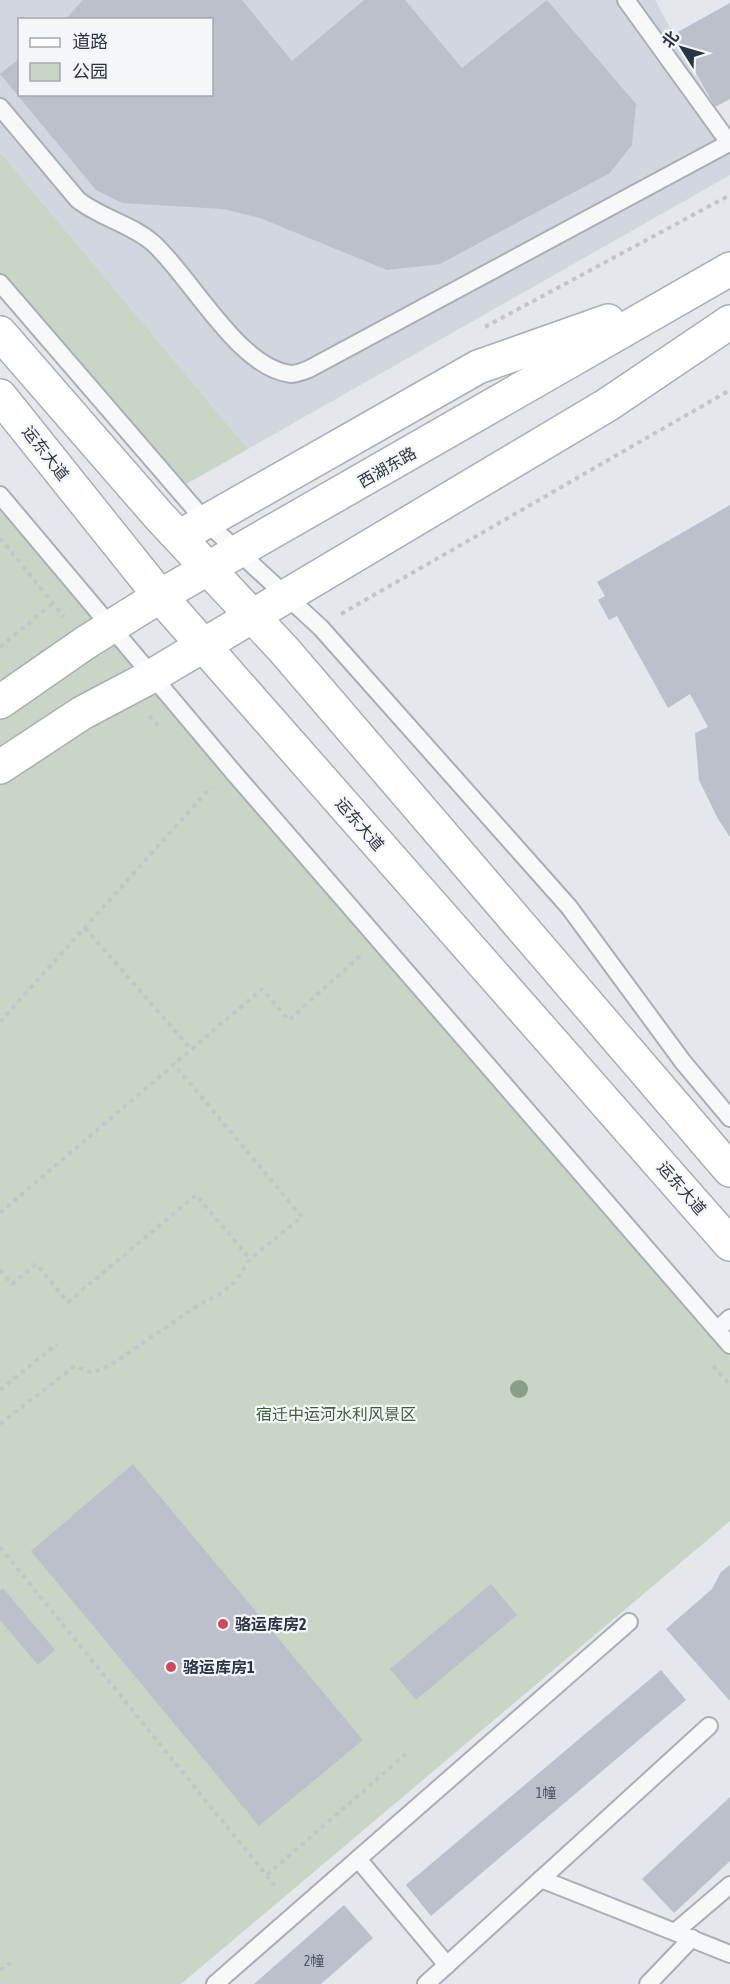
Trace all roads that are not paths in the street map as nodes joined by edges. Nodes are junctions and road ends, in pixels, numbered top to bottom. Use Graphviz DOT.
graph roads {
  1 [pos="626,0"];
  2 [pos="0,107"];
  3 [pos="730,144"];
  4 [pos="730,269"];
  5 [pos="0,283"];
  6 [pos="694,290"];
  7 [pos="730,322"];
  8 [pos="0,333"];
  9 [pos="0,396"];
  10 [pos="0,495"];
  11 [pos="193,530"];
  12 [pos="240,552"];
  13 [pos="208,570"];
  14 [pos="160,596"];
  15 [pos="285,597"];
  16 [pos="253,615"];
  17 [pos="110,627"];
  18 [pos="203,645"];
  19 [pos="152,676"];
  20 [pos="0,702"];
  21 [pos="0,767"];
  22 [pos="730,1118"];
  23 [pos="730,1170"];
  24 [pos="730,1244"];
  25 [pos="730,1318"];
  26 [pos="717,1330"];
  27 [pos="730,1345"];
  28 [pos="629,1622"];
  29 [pos="708,1726"];
  30 [pos="358,1859"];
  31 [pos="541,1879"];
  32 [pos="730,1885"];
  33 [pos="684,1935"];
  34 [pos="728,1950"];
  35 [pos="447,1965"];
  36 [pos="215,1984"];
  37 [pos="426,1984"];
  38 [pos="648,1984"];
  1 -- 3 [label="lane"];
  2 -- 3 [label="lane"];
  4 -- 6 [label="main road, 西湖东路"];
  5 -- 11 [label="lane"];
  6 -- 11 [label="main road"];
  6 -- 12 [label="main road, 西湖东路"];
  7 -- 15 [label="main road"];
  8 -- 11 [label="main road"];
  9 -- 14 [label="main road, 运东大道"];
  10 -- 17 [label="lane"];
  11 -- 12 [label="lane"];
  11 -- 13 [label="main road"];
  12 -- 13 [label="main road, 西湖东路"];
  12 -- 15 [label="lane"];
  13 -- 14 [label="main road, 西湖东路"];
  13 -- 16 [label="main road"];
  14 -- 17 [label="main road, 西湖东路"];
  14 -- 18 [label="main road, 运东大道"];
  15 -- 16 [label="main road"];
  15 -- 22 [label="lane"];
  16 -- 18 [label="main road"];
  16 -- 23 [label="main road"];
  17 -- 19 [label="lane"];
  17 -- 20 [label="main road, 西湖东路"];
  18 -- 19 [label="main road"];
  18 -- 24 [label="main road, 运东大道"];
  19 -- 21 [label="main road"];
  19 -- 26 [label="lane"];
  25 -- 26 [label="lane"];
  26 -- 27 [label="lane"];
  28 -- 30 [label="lane"];
  29 -- 31 [label="lane"];
  30 -- 35 [label="lane"];
  30 -- 36 [label="lane"];
  31 -- 33 [label="lane"];
  31 -- 35 [label="lane"];
  32 -- 33 [label="lane"];
  33 -- 34 [label="lane"];
  33 -- 38 [label="lane"];
  35 -- 37 [label="lane"];
}
